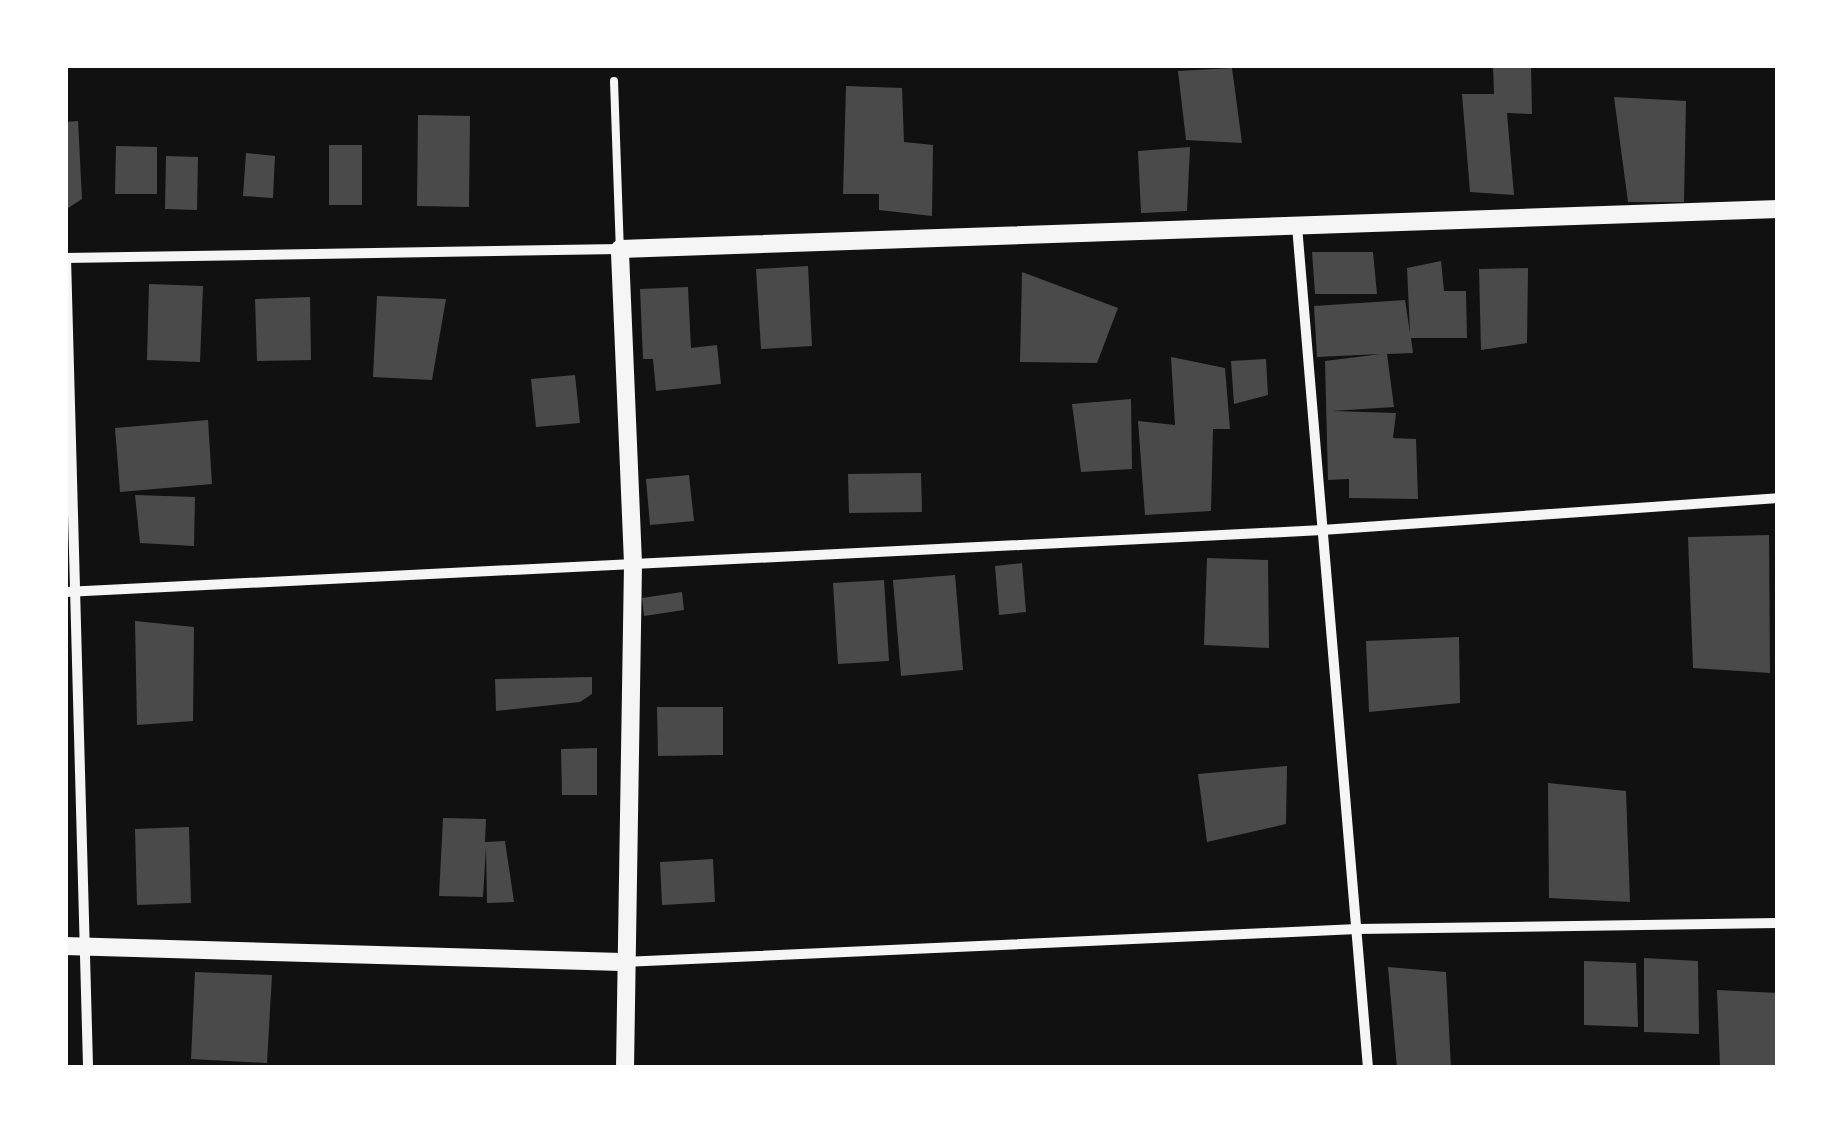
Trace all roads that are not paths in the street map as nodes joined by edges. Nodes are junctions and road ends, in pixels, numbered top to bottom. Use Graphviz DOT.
graph roads {
  1 [pos="614,81"];
  2 [pos="1778,210"];
  3 [pos="1297,226"];
  4 [pos="620,249"];
  5 [pos="65,258"];
  6 [pos="1778,498"];
  7 [pos="1322,530"];
  8 [pos="633,563"];
  9 [pos="78,591"];
  10 [pos="65,592"];
  11 [pos="1778,923"];
  12 [pos="1356,929"];
  13 [pos="65,946"];
  14 [pos="89,947"];
  15 [pos="622,962"];
  16 [pos="88,1068"];
  17 [pos="626,1068"];
  18 [pos="1368,1068"];
  1 -- 4 [label="lane"];
  2 -- 3 [label="street"];
  3 -- 4 [label="street"];
  3 -- 7 [label="street"];
  4 -- 5 [label="street"];
  4 -- 8 [label="street"];
  5 -- 9 [label="street"];
  6 -- 7 [label="street"];
  7 -- 8 [label="street"];
  7 -- 12 [label="street"];
  8 -- 9 [label="street"];
  8 -- 15 [label="street"];
  9 -- 10 [label="street"];
  9 -- 14 [label="street"];
  11 -- 12 [label="street"];
  12 -- 15 [label="street"];
  12 -- 18 [label="street"];
  13 -- 14 [label="street"];
  14 -- 15 [label="street"];
  14 -- 16 [label="street"];
  15 -- 17 [label="street"];
}
